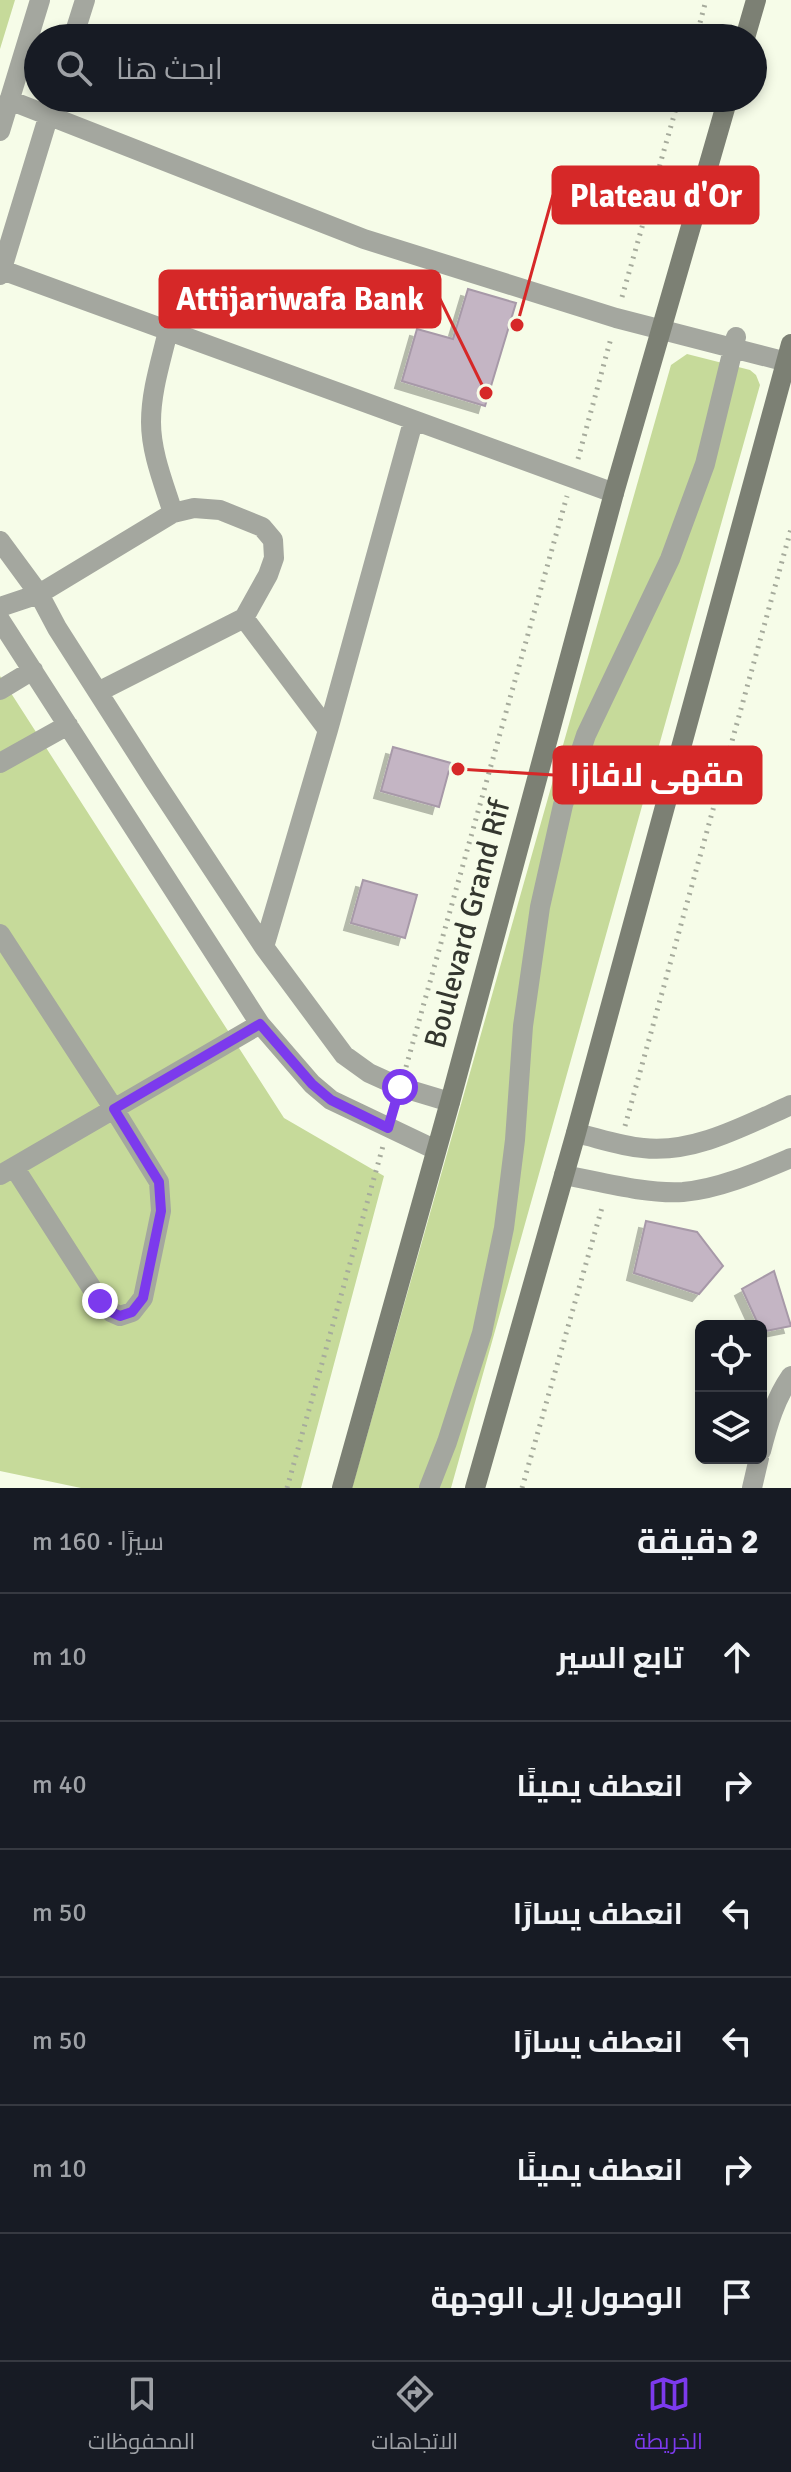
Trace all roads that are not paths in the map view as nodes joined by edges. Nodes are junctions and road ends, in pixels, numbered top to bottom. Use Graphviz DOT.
graph roads {
  1 [pos="40,0"];
  2 [pos="85,0"];
  3 [pos="756,0"];
  4 [pos="33,24"];
  5 [pos="77,24"];
  6 [pos="749,24"];
  7 [pos="24,52"];
  8 [pos="9,100"];
  9 [pos="24,102"];
  10 [pos="50,112"];
  11 [pos="66,112"];
  12 [pos="724,112"];
  13 [pos="0,131"];
  14 [pos="1,273"];
  15 [pos="168,331"];
  16 [pos="662,331"];
  17 [pos="735,343"];
  18 [pos="789,356"];
  19 [pos="413,422"];
  20 [pos="614,493"];
  21 [pos="173,513"];
  22 [pos="0,541"];
  23 [pos="39,594"];
  24 [pos="0,607"];
  25 [pos="244,618"];
  26 [pos="0,620"];
  27 [pos="33,670"];
  28 [pos="0,690"];
  29 [pos="98,692"];
  30 [pos="68,725"];
  31 [pos="328,730"];
  32 [pos="0,763"];
  33 [pos="0,934"];
  34 [pos="264,947"];
  35 [pos="6,960"];
  36 [pos="260,1024"];
  37 [pos="450,1102"];
  38 [pos="791,1105"];
  39 [pos="114,1109"];
  40 [pos="576,1133"];
  41 [pos="436,1150"];
  42 [pos="791,1158"];
  43 [pos="7,1171"];
  44 [pos="564,1175"];
  45 [pos="791,1376"];
  46 [pos="767,1428"];
  47 [pos="758,1464"];
  48 [pos="342,1488"];
  49 [pos="429,1488"];
  50 [pos="475,1488"];
  51 [pos="752,1488"];
  1 -- 4 [label="street"];
  2 -- 5 [label="street"];
  3 -- 6 [label="street"];
  7 -- 8 [label="street"];
  8 -- 9 [label="street"];
  8 -- 13 [label="street"];
  10 -- 14 [label="street"];
  11 -- 16 [label="street"];
  12 -- 16 [label="street, Boulevard Grand Rif"];
  14 -- 15 [label="street"];
  15 -- 19 [label="street"];
  15 -- 21 [label="street"];
  16 -- 17 [label="street"];
  16 -- 20 [label="street, Boulevard Grand Rif"];
  17 -- 18 [label="street"];
  17 -- 49 [label="street"];
  18 -- 40 [label="street"];
  19 -- 20 [label="street"];
  19 -- 31 [label="street"];
  20 -- 37 [label="street, Boulevard Grand Rif"];
  21 -- 23 [label="street"];
  21 -- 25 [label="street"];
  22 -- 23 [label="street"];
  23 -- 24 [label="street"];
  23 -- 29 [label="street"];
  25 -- 29 [label="street"];
  25 -- 31 [label="street"];
  26 -- 27 [label="street"];
  27 -- 28 [label="street"];
  27 -- 30 [label="street"];
  29 -- 34 [label="street"];
  30 -- 32 [label="street"];
  30 -- 36 [label="street"];
  31 -- 34 [label="street"];
  33 -- 35 [label="street"];
  34 -- 37 [label="street"];
  35 -- 39 [label="street"];
  36 -- 39 [label="street"];
  36 -- 41 [label="street"];
  37 -- 41 [label="street, Boulevard Grand Rif"];
  38 -- 40 [label="street"];
  39 -- 43 [label="street"];
  39 -- 43 [label="street"];
  40 -- 44 [label="street"];
  41 -- 48 [label="street, Boulevard Grand Rif"];
  42 -- 44 [label="street"];
  44 -- 50 [label="street"];
  45 -- 46 [label="street"];
  47 -- 51 [label="street"];
}
